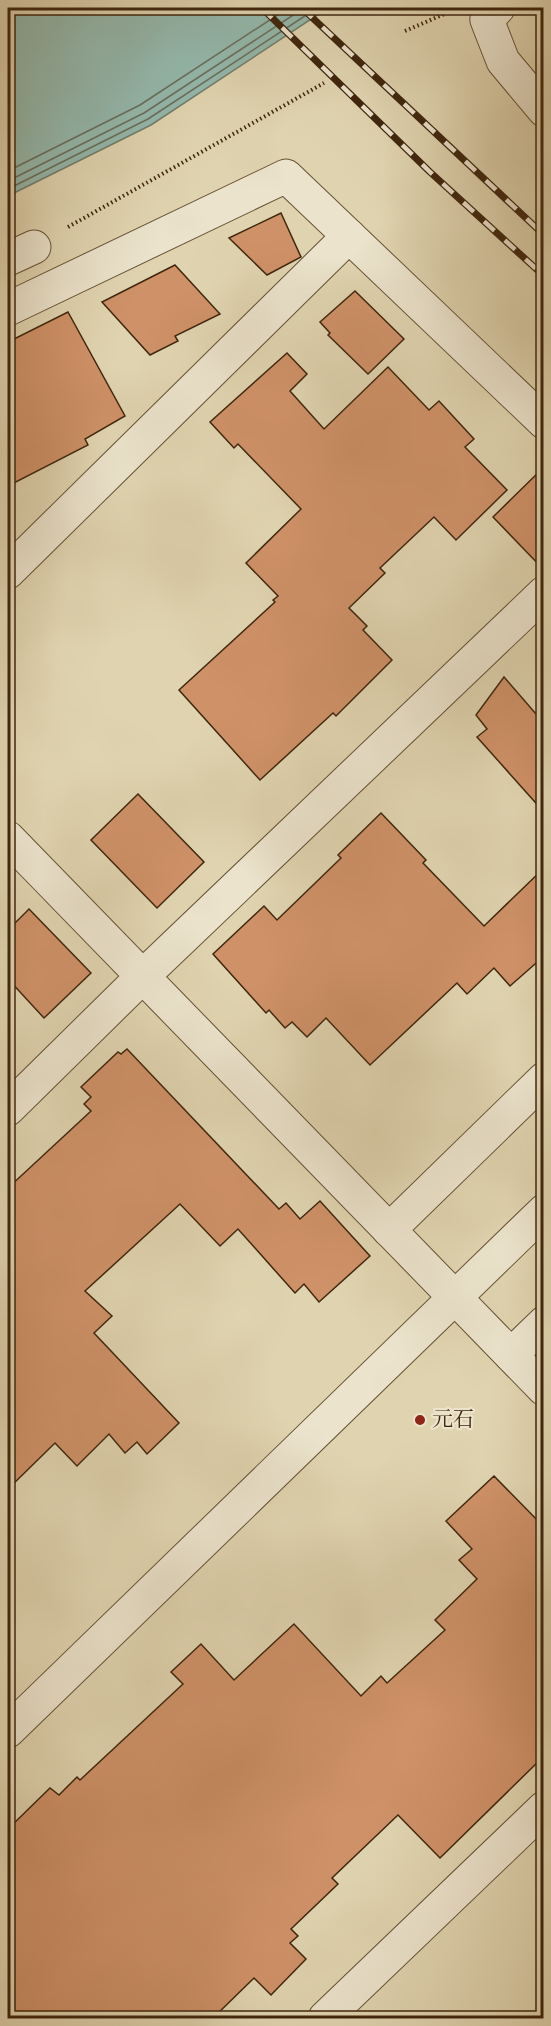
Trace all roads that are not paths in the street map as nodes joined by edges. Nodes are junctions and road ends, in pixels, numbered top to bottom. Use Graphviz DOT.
graph roads {
  1 [pos="498,8"];
  2 [pos="543,110"];
  3 [pos="349,236"];
  4 [pos="8,309"];
  5 [pos="543,422"];
  6 [pos="8,572"];
  7 [pos="543,593"];
  8 [pos="8,838"];
  9 [pos="143,976"];
  10 [pos="543,1079"];
  11 [pos="8,1109"];
  12 [pos="543,1211"];
  13 [pos="389,1230"];
  14 [pos="455,1298"];
  15 [pos="543,1323"];
  16 [pos="511,1355"];
  17 [pos="543,1389"];
  18 [pos="8,1731"];
  19 [pos="543,1808"];
  20 [pos="325,2019"];
  1 -- 2 [label="street"];
  3 -- 4 [label="street"];
  3 -- 5 [label="street"];
  3 -- 6 [label="street"];
  7 -- 9 [label="street"];
  8 -- 9 [label="street"];
  9 -- 11 [label="street"];
  9 -- 13 [label="street"];
  10 -- 13 [label="street"];
  12 -- 14 [label="street"];
  13 -- 14 [label="street"];
  14 -- 16 [label="street"];
  14 -- 18 [label="street"];
  15 -- 16 [label="street"];
  16 -- 17 [label="street"];
  19 -- 20 [label="street"];
}
